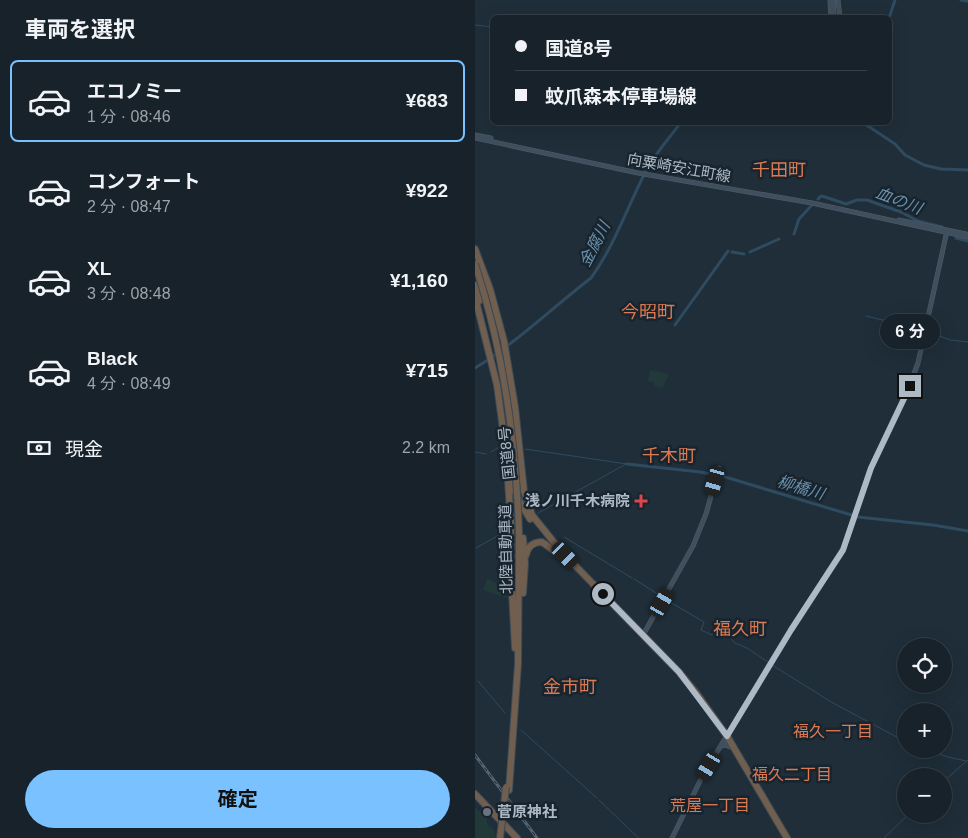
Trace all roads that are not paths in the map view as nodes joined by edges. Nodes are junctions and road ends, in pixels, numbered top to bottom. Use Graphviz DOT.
graph roads {
  1 [pos="832,0"];
  2 [pos="838,0"];
  3 [pos="833,15"];
  4 [pos="840,15"];
  5 [pos="475,136"];
  6 [pos="946,232"];
  7 [pos="968,236"];
  8 [pos="475,243"];
  9 [pos="475,249"];
  10 [pos="475,256"];
  11 [pos="478,264"];
  12 [pos="475,274"];
  13 [pos="475,285"];
  14 [pos="475,296"];
  15 [pos="502,332"];
  16 [pos="488,349"];
  17 [pos="517,425"];
  18 [pos="506,453"];
  19 [pos="718,470"];
  20 [pos="517,534"];
  21 [pos="565,559"];
  22 [pos="525,563"];
  23 [pos="643,636"];
  24 [pos="517,682"];
  25 [pos="726,738"];
  26 [pos="721,746"];
  27 [pos="730,748"];
  28 [pos="507,788"];
  29 [pos="475,794"];
  30 [pos="501,838"];
  31 [pos="517,838"];
  32 [pos="672,838"];
  33 [pos="785,838"];
  1 -- 3 [label="main road"];
  2 -- 4 [label="main road"];
  5 -- 6 [label="main road, 向粟崎安江町線"];
  6 -- 7 [label="main road, 向粟崎安江町線"];
  6 -- 25 [label="main road"];
  8 -- 11 [label="highway"];
  9 -- 11 [label="highway, 国道8号"];
  10 -- 15 [label="highway, bridge"];
  11 -- 15 [label="highway, 国道8号"];
  11 -- 20 [label="highway, 北陸自動車道, bridge"];
  12 -- 20 [label="highway, 北陸自動車道, bridge"];
  13 -- 16 [label="highway"];
  14 -- 16 [label="highway, 国道8号"];
  15 -- 17 [label="highway, 国道8号"];
  16 -- 18 [label="highway, 国道8号"];
  17 -- 20 [label="highway"];
  17 -- 23 [label="highway, 国道8号"];
  18 -- 20 [label="highway"];
  18 -- 21 [label="highway, 国道8号"];
  19 -- 23 [label="main road"];
  20 -- 22 [label="highway"];
  20 -- 24 [label="highway, 北陸自動車道"];
  20 -- 28 [label="highway, 北陸自動車道"];
  21 -- 22 [label="highway"];
  21 -- 23 [label="highway, 国道8号"];
  22 -- 24 [label="highway"];
  23 -- 25 [label="highway, 国道8号"];
  24 -- 28 [label="highway, 北陸自動車道"];
  25 -- 26 [label="main road"];
  25 -- 27 [label="highway, 国道8号"];
  25 -- 33 [label="highway, 国道8号"];
  26 -- 27 [label="main road"];
  26 -- 32 [label="main road"];
  27 -- 33 [label="highway, 国道8号"];
  28 -- 30 [label="highway, 北陸自動車道, bridge"];
  29 -- 31 [label="highway"];
}
